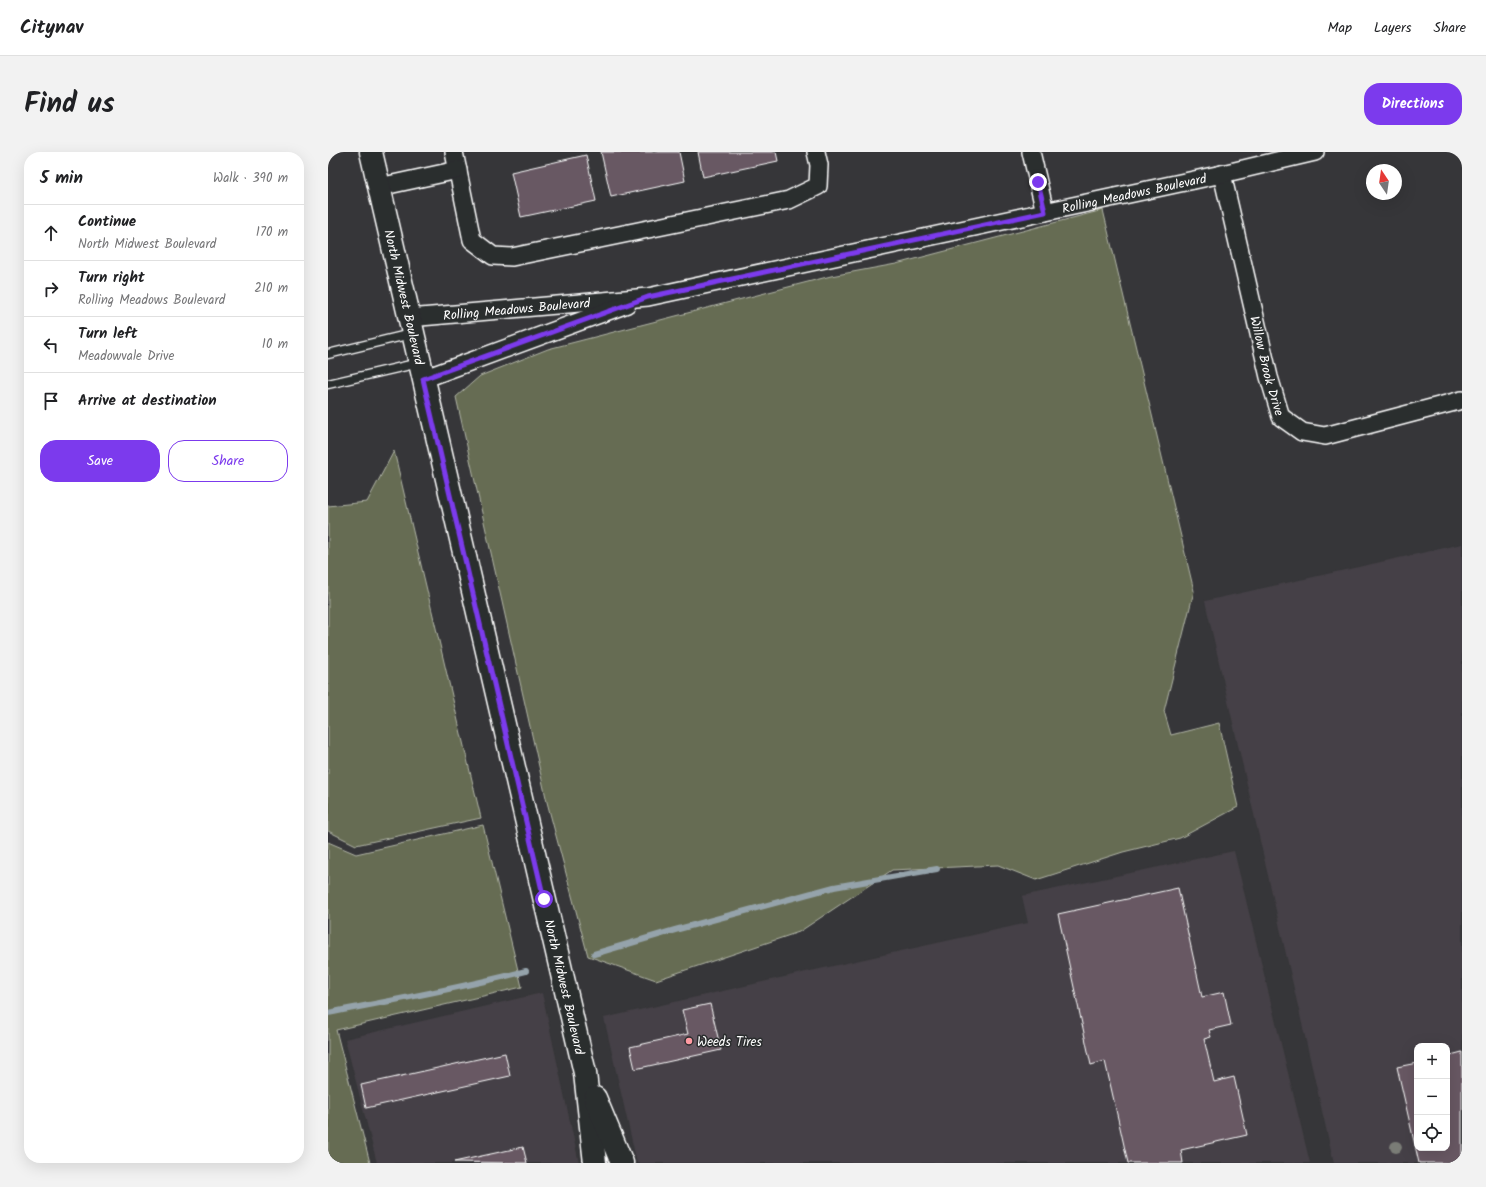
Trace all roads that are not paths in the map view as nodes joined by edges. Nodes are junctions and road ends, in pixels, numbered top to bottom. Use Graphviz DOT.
graph roads {
  1 [pos="370,152"];
  2 [pos="454,152"];
  3 [pos="816,152"];
  4 [pos="1031,152"];
  5 [pos="1315,152"];
  6 [pos="458,170"];
  7 [pos="1222,174"];
  8 [pos="379,187"];
  9 [pos="1045,212"];
  10 [pos="648,297"];
  11 [pos="410,326"];
  12 [pos="328,354"];
  13 [pos="421,371"];
  14 [pos="328,384"];
  15 [pos="1462,400"];
  16 [pos="585,1073"];
  17 [pos="595,1163"];
  18 [pos="622,1163"];
  1 -- 8 [label="main road, North Midwest Boulevard"];
  2 -- 6 [label="street"];
  3 -- 6 [label="street"];
  4 -- 9 [label="street"];
  5 -- 7 [label="street, Rolling Meadows Boulevard"];
  6 -- 8 [label="street"];
  7 -- 9 [label="street, Rolling Meadows Boulevard"];
  7 -- 15 [label="street, Willow Brook Drive"];
  8 -- 11 [label="main road, North Midwest Boulevard"];
  9 -- 10 [label="street, Rolling Meadows Boulevard"];
  10 -- 11 [label="street, Rolling Meadows Boulevard"];
  10 -- 13 [label="street, Rolling Meadows Boulevard"];
  11 -- 12 [label="lane"];
  11 -- 13 [label="main road, North Midwest Boulevard"];
  13 -- 14 [label="lane"];
  13 -- 16 [label="main road, North Midwest Boulevard"];
  16 -- 17 [label="main road, North Midwest Boulevard"];
  16 -- 18 [label="main road, North Midwest Boulevard"];
}
